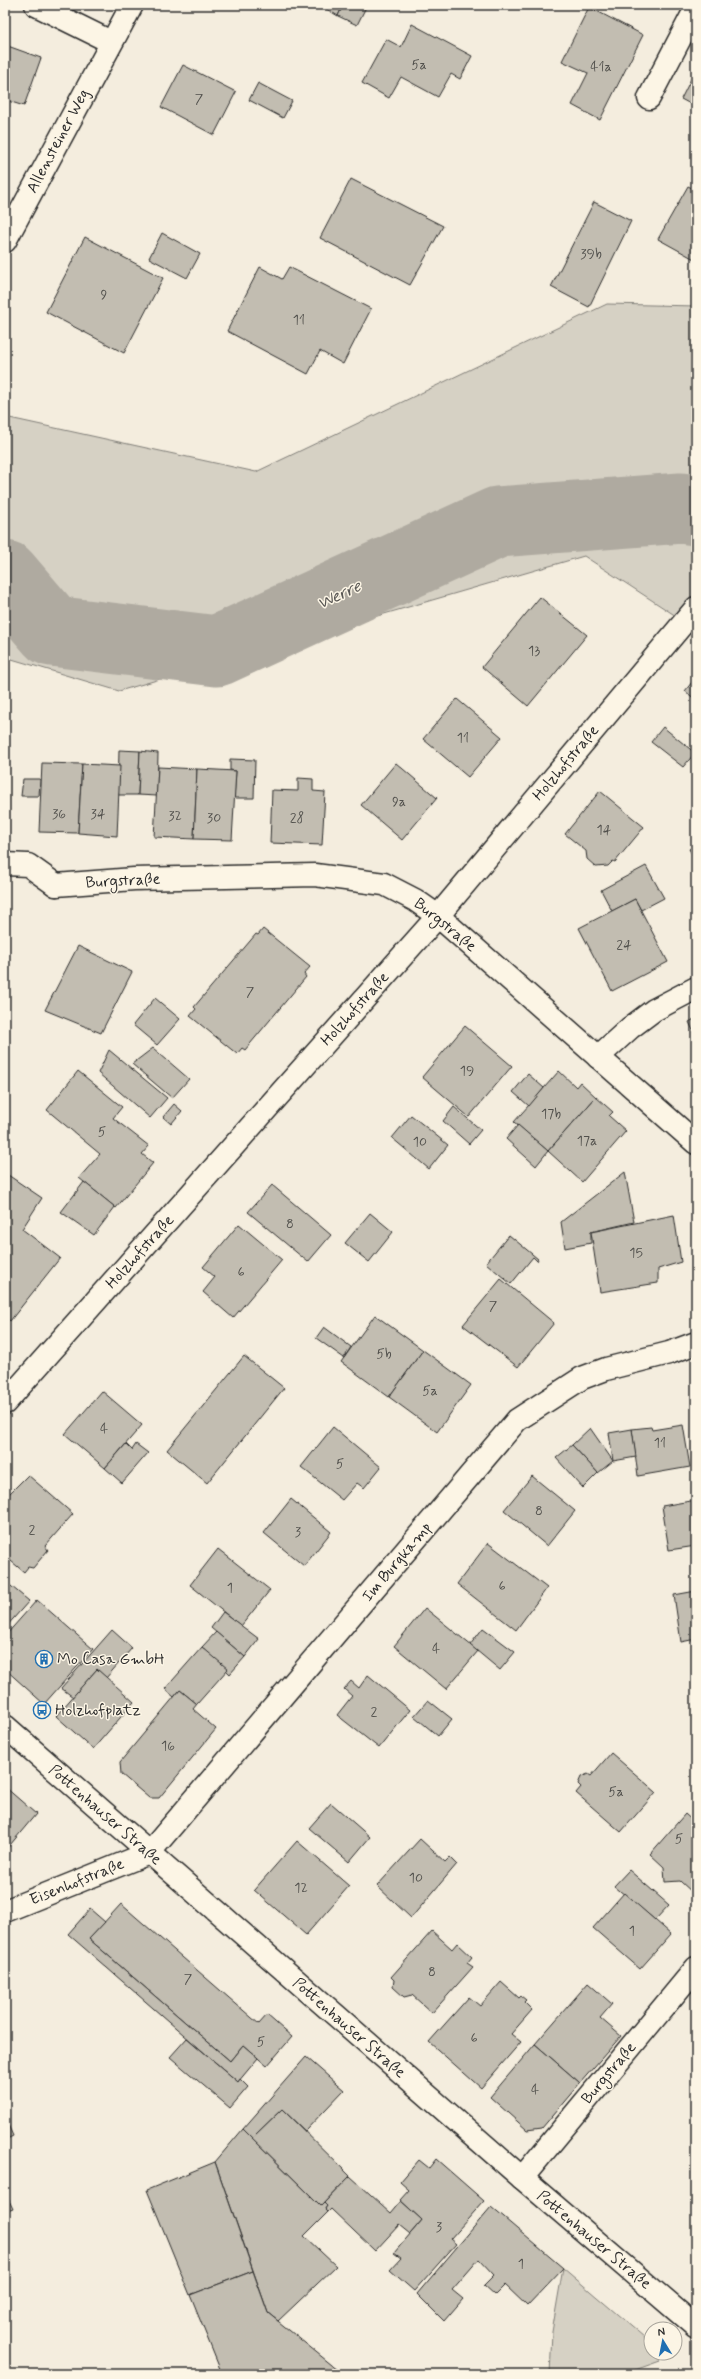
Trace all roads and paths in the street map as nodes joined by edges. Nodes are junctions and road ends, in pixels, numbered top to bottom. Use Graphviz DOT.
graph roads {
  1 [pos="36,5"];
  2 [pos="132,5"];
  3 [pos="696,8"];
  4 [pos="111,42"];
  5 [pos="649,98"];
  6 [pos="5,241"];
  7 [pos="696,608"];
  8 [pos="5,864"];
  9 [pos="438,916"];
  10 [pos="696,988"];
  11 [pos="598,1057"];
  12 [pos="696,1143"];
  13 [pos="696,1343"];
  14 [pos="5,1403"];
  15 [pos="5,1726"];
  16 [pos="149,1853"];
  17 [pos="5,1911"];
  18 [pos="696,1968"];
  19 [pos="522,2178"];
  20 [pos="696,2327"];
  1 -- 4 [label="street"];
  2 -- 4 [label="street, Allensteiner Weg"];
  3 -- 5 [label="street"];
  4 -- 6 [label="street, Allensteiner Weg"];
  7 -- 9 [label="street, Holzhofstraße"];
  8 -- 9 [label="street, Burgstraße"];
  9 -- 11 [label="street, Burgstraße"];
  9 -- 14 [label="street, Holzhofstraße"];
  10 -- 11 [label="street"];
  11 -- 12 [label="street, Burgstraße"];
  13 -- 16 [label="street, Im Burgkamp"];
  15 -- 16 [label="street, Pottenhauser Straße"];
  16 -- 17 [label="street, Eisenhofstraße"];
  16 -- 19 [label="street, Pottenhauser Straße"];
  18 -- 19 [label="street, Burgstraße"];
  19 -- 20 [label="street, Pottenhauser Straße"];
}
